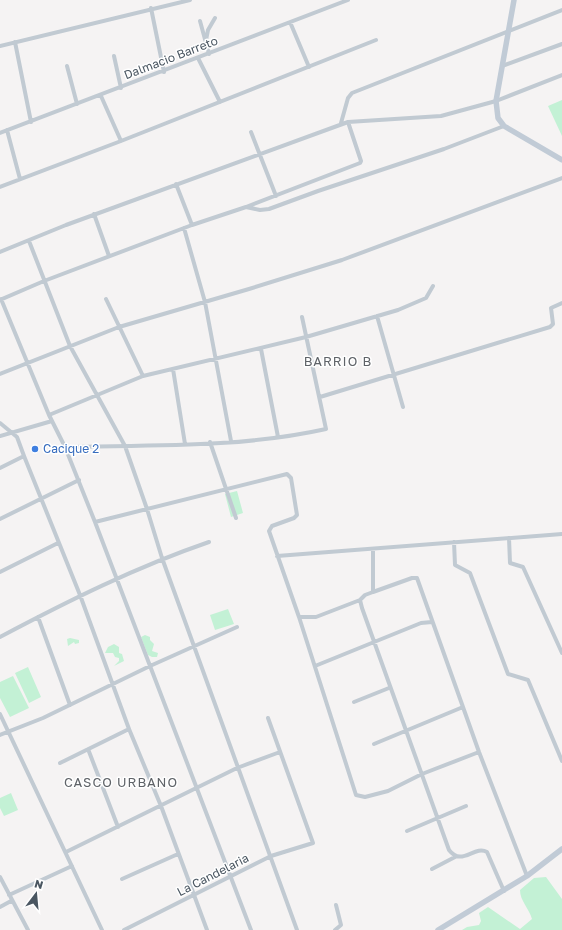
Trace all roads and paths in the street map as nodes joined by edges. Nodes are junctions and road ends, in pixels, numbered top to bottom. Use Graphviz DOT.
graph roads {
  1 [pos="190,0"];
  2 [pos="348,0"];
  3 [pos="514,0"];
  4 [pos="152,8"];
  5 [pos="562,10"];
  6 [pos="215,18"];
  7 [pos="200,21"];
  8 [pos="290,22"];
  9 [pos="508,30"];
  10 [pos="206,40"];
  11 [pos="376,40"];
  12 [pos="14,42"];
  13 [pos="562,44"];
  14 [pos="0,46"];
  15 [pos="209,54"];
  16 [pos="114,56"];
  17 [pos="198,58"];
  18 [pos="67,66"];
  19 [pos="502,66"];
  20 [pos="308,67"];
  21 [pos="164,72"];
  22 [pos="562,75"];
  23 [pos="121,88"];
  24 [pos="101,96"];
  25 [pos="496,101"];
  26 [pos="220,102"];
  27 [pos="77,104"];
  28 [pos="32,122"];
  29 [pos="348,122"];
  30 [pos="341,123"];
  31 [pos="504,126"];
  32 [pos="7,130"];
  33 [pos="251,132"];
  34 [pos="0,133"];
  35 [pos="121,141"];
  36 [pos="260,152"];
  37 [pos="562,160"];
  38 [pos="562,178"];
  39 [pos="20,179"];
  40 [pos="176,184"];
  41 [pos="0,186"];
  42 [pos="276,196"];
  43 [pos="246,207"];
  44 [pos="94,214"];
  45 [pos="192,225"];
  46 [pos="184,228"];
  47 [pos="29,241"];
  48 [pos="0,252"];
  49 [pos="109,256"];
  50 [pos="44,281"];
  51 [pos="433,286"];
  52 [pos="106,299"];
  53 [pos="1,300"];
  54 [pos="205,302"];
  55 [pos="562,303"];
  56 [pos="377,316"];
  57 [pos="302,317"];
  58 [pos="119,327"];
  59 [pos="306,337"];
  60 [pos="70,346"];
  61 [pos="261,349"];
  62 [pos="216,359"];
  63 [pos="26,363"];
  64 [pos="173,369"];
  65 [pos="0,374"];
  66 [pos="393,374"];
  67 [pos="143,376"];
  68 [pos="96,396"];
  69 [pos="320,397"];
  70 [pos="403,407"];
  71 [pos="50,415"];
  72 [pos="52,421"];
  73 [pos="0,423"];
  74 [pos="10,433"];
  75 [pos="0,436"];
  76 [pos="278,438"];
  77 [pos="231,441"];
  78 [pos="210,442"];
  79 [pos="185,444"];
  80 [pos="125,446"];
  81 [pos="66,447"];
  82 [pos="24,456"];
  83 [pos="0,468"];
  84 [pos="79,480"];
  85 [pos="226,488"];
  86 [pos="41,498"];
  87 [pos="147,509"];
  88 [pos="236,518"];
  89 [pos="0,519"];
  90 [pos="95,522"];
  91 [pos="562,534"];
  92 [pos="509,538"];
  93 [pos="209,542"];
  94 [pos="454,542"];
  95 [pos="58,543"];
  96 [pos="373,549"];
  97 [pos="277,556"];
  98 [pos="162,558"];
  99 [pos="0,572"];
  100 [pos="116,578"];
  101 [pos="373,592"];
  102 [pos="80,595"];
  103 [pos="360,600"];
  104 [pos="38,617"];
  105 [pos="299,617"];
  106 [pos="432,622"];
  107 [pos="236,627"];
  108 [pos="0,637"];
  109 [pos="373,642"];
  110 [pos="193,646"];
  111 [pos="562,653"];
  112 [pos="150,666"];
  113 [pos="315,666"];
  114 [pos="114,684"];
  115 [pos="389,688"];
  116 [pos="354,702"];
  117 [pos="70,705"];
  118 [pos="463,707"];
  119 [pos="0,714"];
  120 [pos="268,718"];
  121 [pos="129,729"];
  122 [pos="405,730"];
  123 [pos="8,731"];
  124 [pos="0,735"];
  125 [pos="374,744"];
  126 [pos="88,749"];
  127 [pos="280,752"];
  128 [pos="479,752"];
  129 [pos="562,761"];
  130 [pos="60,763"];
  131 [pos="237,768"];
  132 [pos="422,774"];
  133 [pos="196,788"];
  134 [pos="161,806"];
  135 [pos="466,806"];
  136 [pos="437,819"];
  137 [pos="118,827"];
  138 [pos="407,831"];
  139 [pos="562,849"];
  140 [pos="66,852"];
  141 [pos="178,854"];
  142 [pos="271,856"];
  143 [pos="455,857"];
  144 [pos="72,866"];
  145 [pos="432,869"];
  146 [pos="527,876"];
  147 [pos="0,877"];
  148 [pos="230,878"];
  149 [pos="122,879"];
  150 [pos="504,891"];
  151 [pos="9,895"];
  152 [pos="193,897"];
  153 [pos="11,901"];
  154 [pos="336,905"];
  155 [pos="0,907"];
  156 [pos="28,930"];
  157 [pos="102,930"];
  158 [pos="124,930"];
  159 [pos="207,930"];
  160 [pos="251,930"];
  161 [pos="297,930"];
  162 [pos="336,930"];
  163 [pos="438,930"];
  1 -- 4 [label="street"];
  2 -- 8 [label="street, Dalmacio Barreto"];
  3 -- 9 [label="main road"];
  4 -- 12 [label="street"];
  4 -- 21 [label="street"];
  5 -- 9 [label="street"];
  6 -- 10 [label="street"];
  7 -- 10 [label="street"];
  8 -- 15 [label="street, Dalmacio Barreto"];
  8 -- 20 [label="street"];
  9 -- 19 [label="main road"];
  9 -- 30 [label="street"];
  10 -- 15 [label="street"];
  11 -- 20 [label="street"];
  12 -- 14 [label="street"];
  12 -- 28 [label="street"];
  13 -- 19 [label="street"];
  15 -- 17 [label="street, Dalmacio Barreto"];
  16 -- 23 [label="street"];
  17 -- 21 [label="street, Dalmacio Barreto"];
  17 -- 26 [label="street"];
  18 -- 27 [label="street"];
  19 -- 25 [label="main road"];
  20 -- 26 [label="street"];
  21 -- 23 [label="street, Dalmacio Barreto"];
  22 -- 25 [label="street"];
  23 -- 24 [label="street, Dalmacio Barreto"];
  24 -- 27 [label="street, Dalmacio Barreto"];
  24 -- 35 [label="street"];
  25 -- 29 [label="street"];
  25 -- 31 [label="main road"];
  26 -- 35 [label="street"];
  27 -- 28 [label="street, Dalmacio Barreto"];
  28 -- 32 [label="street, Dalmacio Barreto"];
  29 -- 30 [label="street"];
  29 -- 42 [label="street"];
  30 -- 36 [label="street"];
  31 -- 37 [label="main road"];
  31 -- 43 [label="street"];
  32 -- 34 [label="street, Dalmacio Barreto"];
  32 -- 39 [label="street"];
  33 -- 36 [label="street"];
  35 -- 39 [label="street"];
  36 -- 40 [label="street"];
  36 -- 42 [label="street"];
  38 -- 54 [label="street"];
  39 -- 41 [label="street"];
  40 -- 44 [label="street"];
  40 -- 45 [label="street"];
  42 -- 43 [label="street"];
  43 -- 45 [label="street"];
  44 -- 47 [label="street"];
  44 -- 49 [label="street"];
  45 -- 46 [label="street"];
  46 -- 49 [label="street"];
  46 -- 54 [label="street"];
  47 -- 48 [label="street"];
  47 -- 50 [label="street"];
  49 -- 50 [label="street"];
  50 -- 53 [label="street"];
  50 -- 60 [label="street"];
  51 -- 56 [label="street"];
  52 -- 58 [label="street"];
  53 -- 63 [label="street"];
  54 -- 58 [label="street"];
  54 -- 62 [label="street"];
  55 -- 66 [label="street"];
  56 -- 59 [label="street"];
  56 -- 66 [label="street"];
  57 -- 59 [label="street"];
  58 -- 60 [label="street"];
  58 -- 67 [label="street"];
  59 -- 61 [label="street"];
  59 -- 69 [label="street"];
  60 -- 63 [label="street"];
  60 -- 68 [label="street"];
  61 -- 62 [label="street"];
  61 -- 76 [label="street"];
  62 -- 64 [label="street"];
  62 -- 77 [label="street"];
  63 -- 65 [label="street"];
  63 -- 71 [label="street"];
  64 -- 67 [label="street"];
  64 -- 79 [label="street"];
  66 -- 69 [label="street"];
  66 -- 70 [label="street"];
  67 -- 68 [label="street"];
  68 -- 71 [label="street"];
  68 -- 80 [label="street"];
  69 -- 76 [label="street"];
  71 -- 72 [label="street"];
  72 -- 74 [label="street"];
  72 -- 81 [label="street"];
  73 -- 74 [label="street"];
  74 -- 75 [label="street"];
  74 -- 82 [label="street"];
  76 -- 77 [label="street"];
  77 -- 78 [label="street"];
  78 -- 79 [label="street"];
  78 -- 85 [label="street"];
  79 -- 80 [label="street"];
  80 -- 81 [label="street"];
  80 -- 87 [label="street"];
  81 -- 84 [label="street"];
  82 -- 83 [label="street"];
  82 -- 86 [label="street"];
  84 -- 86 [label="street"];
  84 -- 90 [label="street"];
  85 -- 87 [label="street"];
  85 -- 88 [label="street"];
  85 -- 97 [label="street"];
  86 -- 89 [label="street"];
  86 -- 95 [label="street"];
  87 -- 90 [label="street"];
  87 -- 98 [label="street"];
  90 -- 100 [label="street"];
  91 -- 92 [label="street"];
  92 -- 94 [label="street"];
  92 -- 111 [label="street"];
  93 -- 98 [label="street"];
  94 -- 96 [label="street"];
  94 -- 129 [label="street"];
  95 -- 99 [label="street"];
  95 -- 102 [label="street"];
  96 -- 97 [label="street"];
  96 -- 101 [label="street"];
  97 -- 105 [label="street"];
  98 -- 100 [label="street"];
  98 -- 110 [label="street"];
  100 -- 102 [label="street"];
  100 -- 112 [label="street"];
  101 -- 103 [label="street"];
  101 -- 106 [label="street"];
  102 -- 104 [label="street"];
  102 -- 114 [label="street"];
  103 -- 105 [label="street"];
  103 -- 109 [label="street"];
  104 -- 108 [label="street"];
  104 -- 117 [label="street"];
  105 -- 113 [label="street"];
  106 -- 109 [label="street"];
  106 -- 118 [label="street"];
  107 -- 110 [label="street"];
  109 -- 113 [label="street"];
  109 -- 115 [label="street"];
  110 -- 112 [label="street"];
  110 -- 131 [label="street"];
  112 -- 114 [label="street"];
  112 -- 133 [label="street"];
  113 -- 132 [label="street"];
  114 -- 117 [label="street"];
  114 -- 121 [label="street"];
  115 -- 116 [label="street"];
  115 -- 122 [label="street"];
  117 -- 123 [label="street"];
  118 -- 122 [label="street"];
  118 -- 128 [label="street"];
  119 -- 123 [label="street"];
  120 -- 127 [label="street"];
  121 -- 126 [label="street"];
  121 -- 134 [label="street"];
  122 -- 125 [label="street"];
  122 -- 132 [label="street"];
  123 -- 124 [label="street"];
  123 -- 140 [label="street"];
  126 -- 130 [label="street"];
  126 -- 137 [label="street"];
  127 -- 131 [label="street"];
  127 -- 142 [label="street, La Candelaria"];
  128 -- 132 [label="street"];
  128 -- 146 [label="street"];
  131 -- 133 [label="street"];
  131 -- 142 [label="street"];
  132 -- 136 [label="street"];
  133 -- 134 [label="street"];
  133 -- 148 [label="street"];
  134 -- 137 [label="street"];
  134 -- 141 [label="street"];
  135 -- 136 [label="street"];
  136 -- 138 [label="street"];
  136 -- 143 [label="street"];
  137 -- 140 [label="street"];
  139 -- 146 [label="main road"];
  140 -- 144 [label="street"];
  141 -- 149 [label="street"];
  141 -- 152 [label="street"];
  142 -- 148 [label="street, La Candelaria"];
  142 -- 161 [label="street"];
  143 -- 145 [label="street"];
  143 -- 150 [label="street"];
  144 -- 151 [label="street"];
  144 -- 157 [label="street"];
  146 -- 150 [label="main road"];
  147 -- 151 [label="street"];
  148 -- 152 [label="street, La Candelaria"];
  148 -- 160 [label="street"];
  150 -- 163 [label="main road"];
  151 -- 153 [label="street"];
  152 -- 158 [label="street, La Candelaria"];
  152 -- 159 [label="street"];
  153 -- 155 [label="street"];
  153 -- 156 [label="street"];
  154 -- 162 [label="street"];
}
